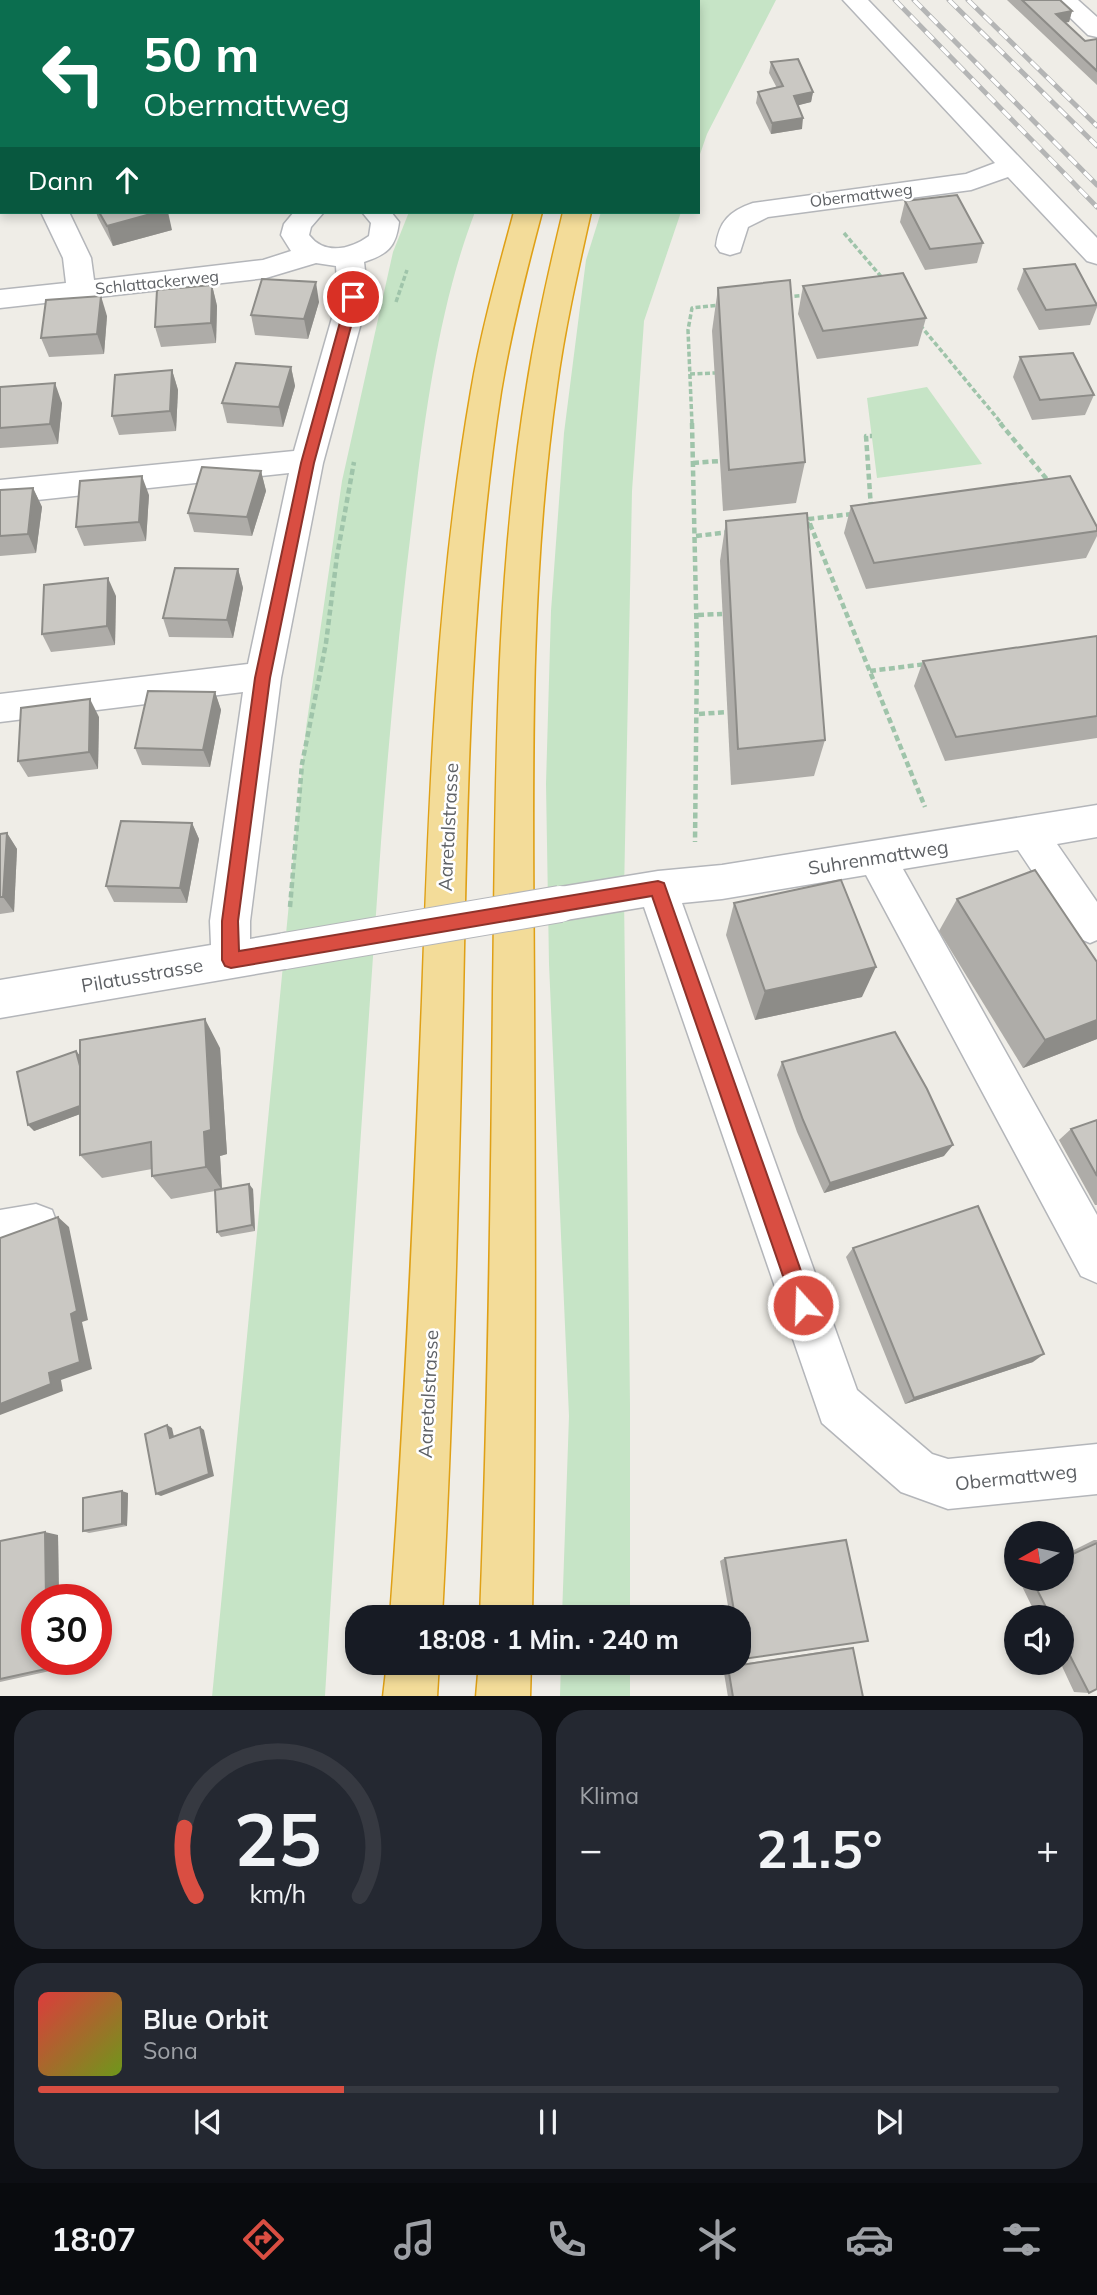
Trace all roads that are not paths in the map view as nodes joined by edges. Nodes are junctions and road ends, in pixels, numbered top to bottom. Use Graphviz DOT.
graph roads {
  1 [pos="855,0"];
  2 [pos="1064,0"];
  3 [pos="1097,30"];
  4 [pos="1013,166"];
  5 [pos="56,214"];
  6 [pos="308,214"];
  7 [pos="378,214"];
  8 [pos="528,214"];
  9 [pos="577,214"];
  10 [pos="730,246"];
  11 [pos="313,254"];
  12 [pos="1097,255"];
  13 [pos="349,258"];
  14 [pos="81,291"];
  15 [pos="0,299"];
  16 [pos="307,463"];
  17 [pos="0,492"];
  18 [pos="263,678"];
  19 [pos="0,708"];
  20 [pos="1097,821"];
  21 [pos="1028,833"];
  22 [pos="876,857"];
  23 [pos="658,888"];
  24 [pos="1090,925"];
  25 [pos="231,960"];
  26 [pos="0,999"];
  27 [pos="1097,1260"];
  28 [pos="1097,1469"];
  29 [pos="417,1605"];
  30 [pos="506,1605"];
  31 [pos="412,1675"];
  32 [pos="504,1675"];
  33 [pos="410,1696"];
  34 [pos="503,1696"];
  1 -- 4 [label="street"];
  2 -- 3 [label="street"];
  4 -- 10 [label="street, Obermattweg"];
  4 -- 12 [label="street"];
  5 -- 14 [label="street"];
  6 -- 11 [label="street"];
  7 -- 13 [label="street"];
  8 -- 29 [label="highway, Aaretalstrasse"];
  9 -- 30 [label="highway"];
  11 -- 13 [label="street"];
  11 -- 14 [label="street, Schlattackerweg"];
  13 -- 16 [label="street"];
  14 -- 15 [label="street, Schlattackerweg"];
  16 -- 17 [label="street"];
  16 -- 18 [label="street"];
  18 -- 19 [label="street"];
  18 -- 25 [label="street"];
  20 -- 21 [label="street, Suhrenmattweg"];
  21 -- 22 [label="street, Suhrenmattweg"];
  21 -- 24 [label="street"];
  22 -- 23 [label="street, Suhrenmattweg"];
  22 -- 27 [label="street"];
  23 -- 25 [label="street, Pilatusstrasse, bridge"];
  23 -- 28 [label="street, Obermattweg"];
  25 -- 26 [label="street, Pilatusstrasse"];
  31 -- 33 [label="highway"];
  32 -- 34 [label="highway"];
}
